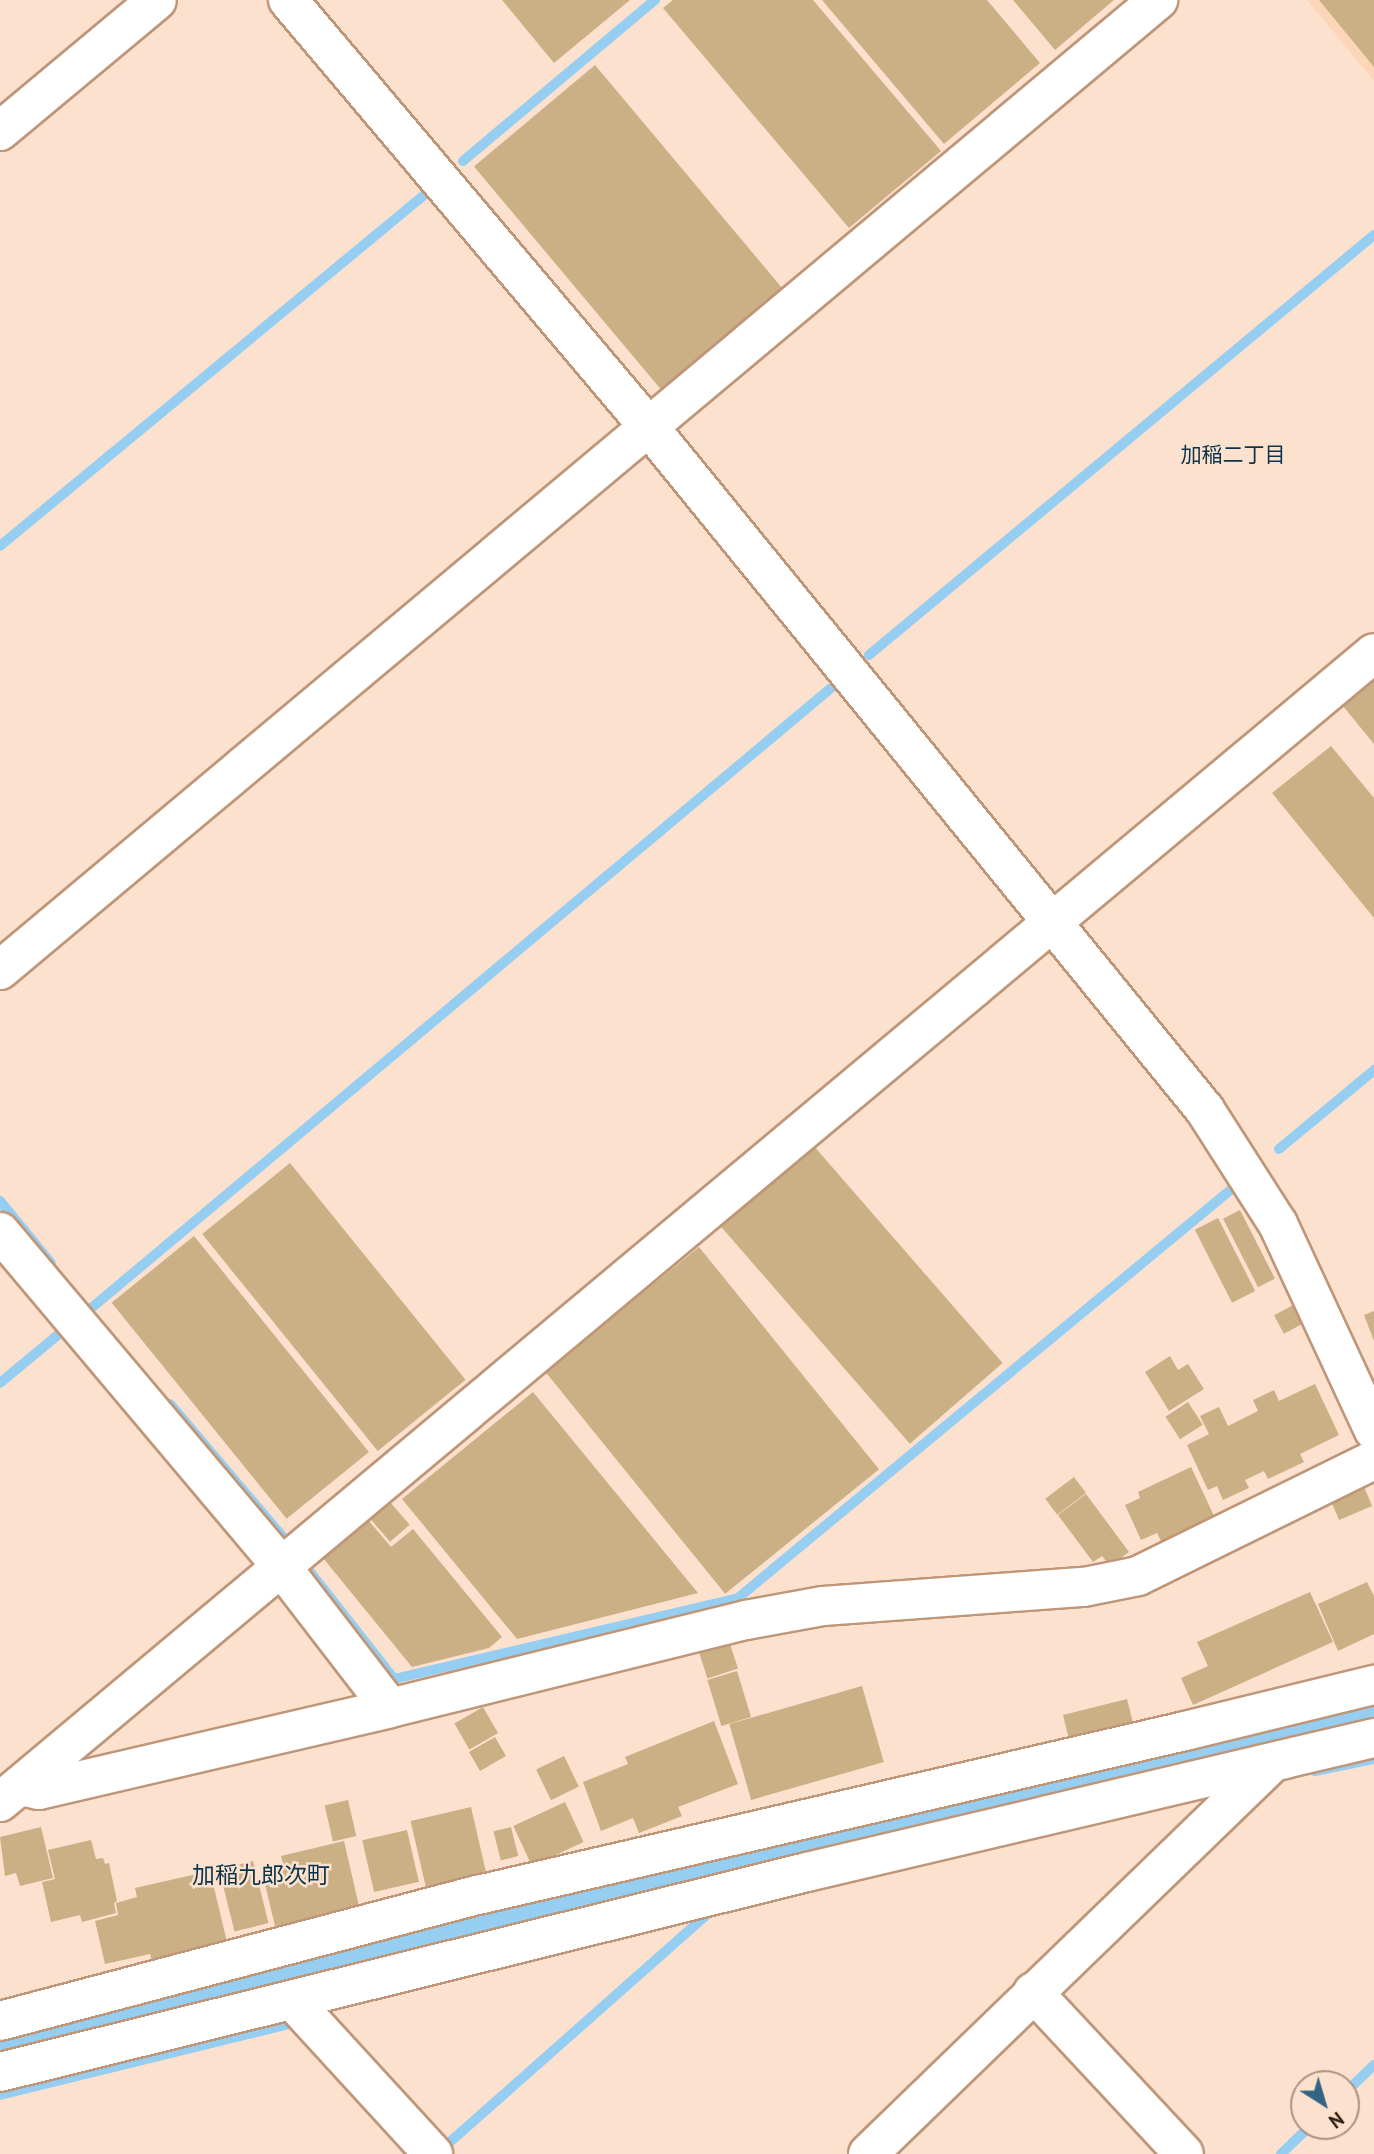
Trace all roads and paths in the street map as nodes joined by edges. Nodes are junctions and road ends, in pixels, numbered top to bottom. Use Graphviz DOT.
graph roads {
  1 [pos="157,0"];
  2 [pos="288,0"];
  3 [pos="1158,0"];
  4 [pos="0,131"];
  5 [pos="648,426"];
  6 [pos="1374,653"];
  7 [pos="1052,920"];
  8 [pos="0,970"];
  9 [pos="0,1232"];
  10 [pos="1374,1431"];
  11 [pos="1374,1460"];
  12 [pos="280,1565"];
  13 [pos="1374,1685"];
  14 [pos="390,1708"];
  15 [pos="1374,1738"];
  16 [pos="1271,1764"];
  17 [pos="10,1794"];
  18 [pos="1033,1992"];
  19 [pos="292,2000"];
  20 [pos="0,2021"];
  21 [pos="0,2072"];
  22 [pos="433,2154"];
  23 [pos="868,2154"];
  24 [pos="1184,2154"];
  1 -- 4 [label="street"];
  2 -- 5 [label="street"];
  3 -- 5 [label="street"];
  5 -- 7 [label="street"];
  5 -- 8 [label="street"];
  6 -- 7 [label="street"];
  7 -- 10 [label="street"];
  7 -- 12 [label="street"];
  9 -- 12 [label="street"];
  11 -- 14 [label="street"];
  12 -- 14 [label="street"];
  12 -- 17 [label="street"];
  13 -- 20 [label="street"];
  14 -- 17 [label="street"];
  15 -- 16 [label="street"];
  16 -- 18 [label="street"];
  16 -- 19 [label="street"];
  18 -- 23 [label="street"];
  18 -- 24 [label="street"];
  19 -- 21 [label="street"];
  19 -- 22 [label="street"];
}
